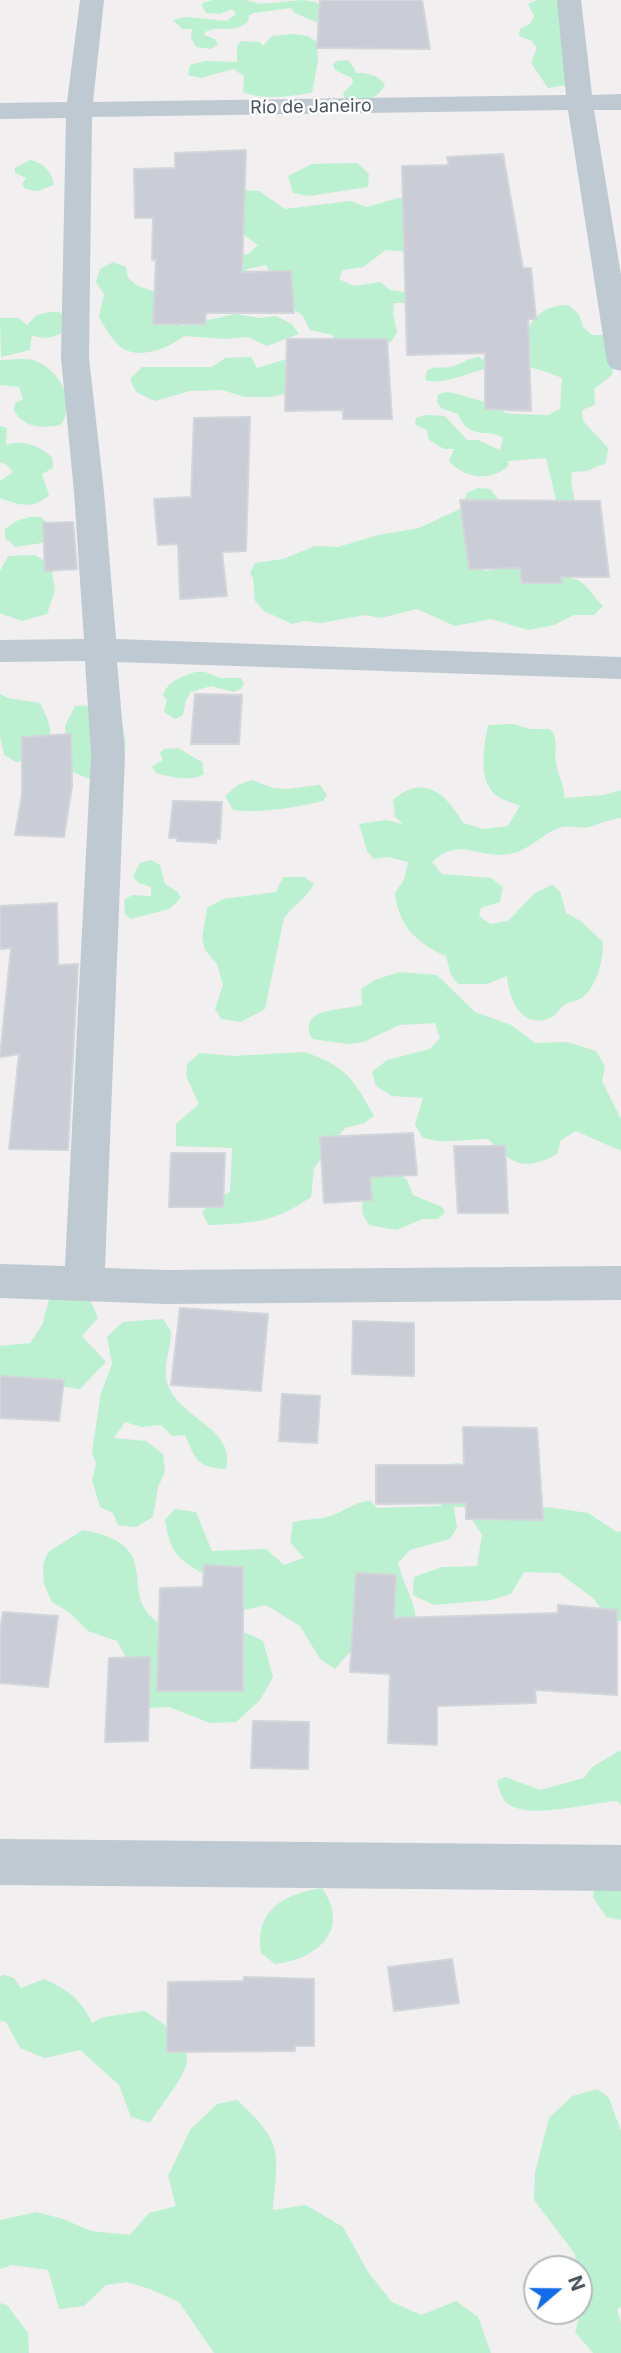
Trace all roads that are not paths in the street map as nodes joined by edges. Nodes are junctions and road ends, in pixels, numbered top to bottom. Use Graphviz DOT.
graph roads {
  1 [pos="92,0"];
  2 [pos="569,0"];
  3 [pos="621,102"];
  4 [pos="580,103"];
  5 [pos="0,111"];
  6 [pos="79,111"];
  7 [pos="621,362"];
  8 [pos="102,650"];
  9 [pos="0,651"];
  10 [pos="621,668"];
  11 [pos="0,1280"];
  12 [pos="84,1283"];
  13 [pos="621,1283"];
  14 [pos="0,1862"];
  15 [pos="621,1868"];
  1 -- 6 [label="street"];
  2 -- 4 [label="street"];
  3 -- 4 [label="street, Río de Janeiro"];
  4 -- 6 [label="street, Río de Janeiro"];
  4 -- 7 [label="street"];
  5 -- 6 [label="street, Río de Janeiro"];
  6 -- 8 [label="street"];
  8 -- 9 [label="street"];
  8 -- 10 [label="street"];
  8 -- 12 [label="street"];
  11 -- 12 [label="street"];
  12 -- 13 [label="street"];
  14 -- 15 [label="street"];
}
